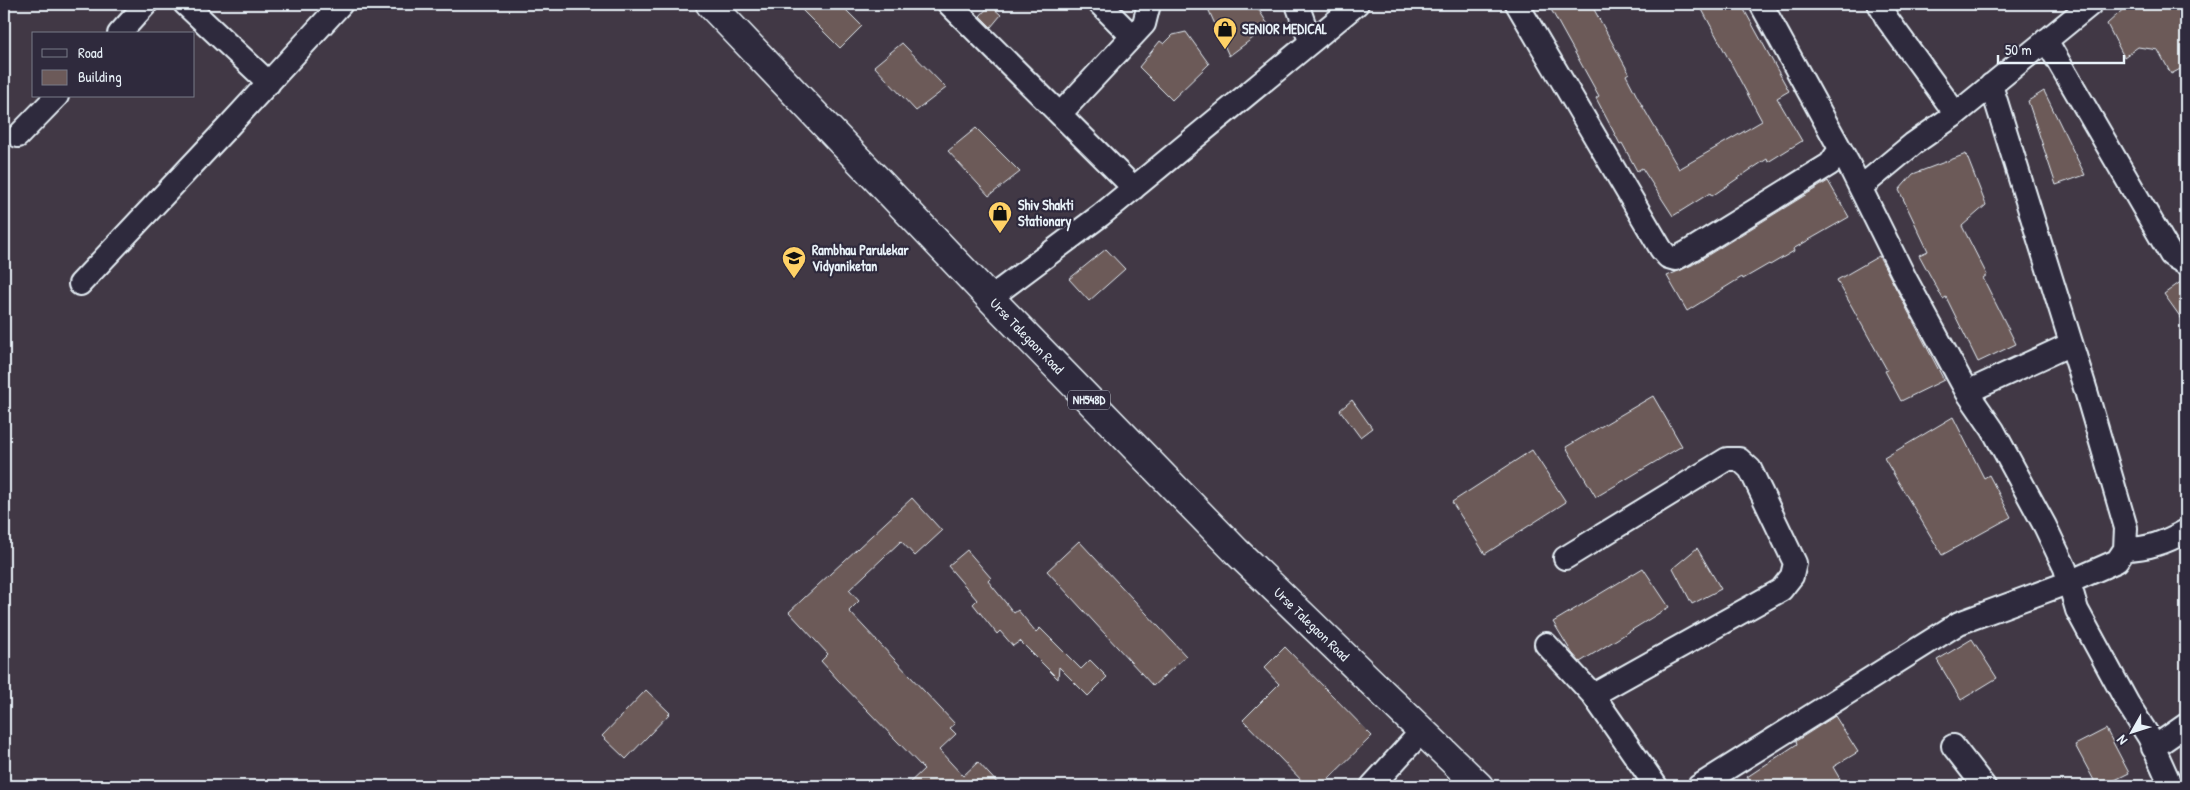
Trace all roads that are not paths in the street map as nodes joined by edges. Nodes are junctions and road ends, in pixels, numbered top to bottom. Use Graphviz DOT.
graph roads {
  1 [pos="146,4"];
  2 [pos="185,4"];
  3 [pos="341,4"];
  4 [pos="710,4"];
  5 [pos="949,4"];
  6 [pos="1100,4"];
  7 [pos="1149,4"];
  8 [pos="1297,4"];
  9 [pos="1358,4"];
  10 [pos="1517,4"];
  11 [pos="1752,4"];
  12 [pos="1761,4"];
  13 [pos="1879,4"];
  14 [pos="2091,4"];
  15 [pos="121,32"];
  16 [pos="1132,36"];
  17 [pos="2046,40"];
  18 [pos="1310,41"];
  19 [pos="1796,79"];
  20 [pos="269,82"];
  21 [pos="1991,85"];
  22 [pos="55,98"];
  23 [pos="1060,114"];
  24 [pos="1956,114"];
  25 [pos="18,136"];
  26 [pos="1840,149"];
  27 [pos="1860,187"];
  28 [pos="1134,188"];
  29 [pos="2186,264"];
  30 [pos="80,284"];
  31 [pos="990,298"];
  32 [pos="2071,344"];
  33 [pos="1967,392"];
  34 [pos="2186,531"];
  35 [pos="2125,549"];
  36 [pos="1565,558"];
  37 [pos="2068,583"];
  38 [pos="1546,644"];
  39 [pos="1593,695"];
  40 [pos="2186,725"];
  41 [pos="1422,731"];
  42 [pos="1953,746"];
  43 [pos="2153,748"];
  44 [pos="1372,786"];
  45 [pos="1479,786"];
  46 [pos="1656,786"];
  47 [pos="1700,786"];
  48 [pos="1984,786"];
  49 [pos="2171,786"];
  1 -- 15 [label="street"];
  2 -- 20 [label="street"];
  3 -- 20 [label="street"];
  4 -- 31 [label="highway, Urse Talegaon Road / NH548D"];
  5 -- 23 [label="street"];
  6 -- 16 [label="street"];
  7 -- 16 [label="street"];
  8 -- 18 [label="street"];
  9 -- 18 [label="street"];
  10 -- 26 [label="street"];
  11 -- 19 [label="street"];
  12 -- 26 [label="street"];
  13 -- 24 [label="street"];
  14 -- 17 [label="street"];
  16 -- 23 [label="street"];
  17 -- 21 [label="street"];
  17 -- 29 [label="street"];
  18 -- 28 [label="street"];
  20 -- 30 [label="street"];
  21 -- 24 [label="street"];
  21 -- 32 [label="street"];
  22 -- 25 [label="street"];
  23 -- 28 [label="street"];
  24 -- 27 [label="street"];
  26 -- 27 [label="street"];
  27 -- 33 [label="street"];
  28 -- 31 [label="street"];
  31 -- 41 [label="highway, Urse Talegaon Road / NH548D"];
  32 -- 33 [label="street"];
  32 -- 35 [label="street"];
  33 -- 37 [label="street"];
  34 -- 35 [label="street"];
  35 -- 37 [label="street"];
  36 -- 39 [label="street"];
  37 -- 43 [label="street"];
  37 -- 47 [label="street"];
  38 -- 39 [label="street"];
  39 -- 46 [label="street"];
  40 -- 43 [label="street"];
  41 -- 44 [label="street"];
  41 -- 45 [label="highway, Urse Talegaon Road / NH548D"];
  42 -- 48 [label="street"];
  43 -- 49 [label="street"];
}
